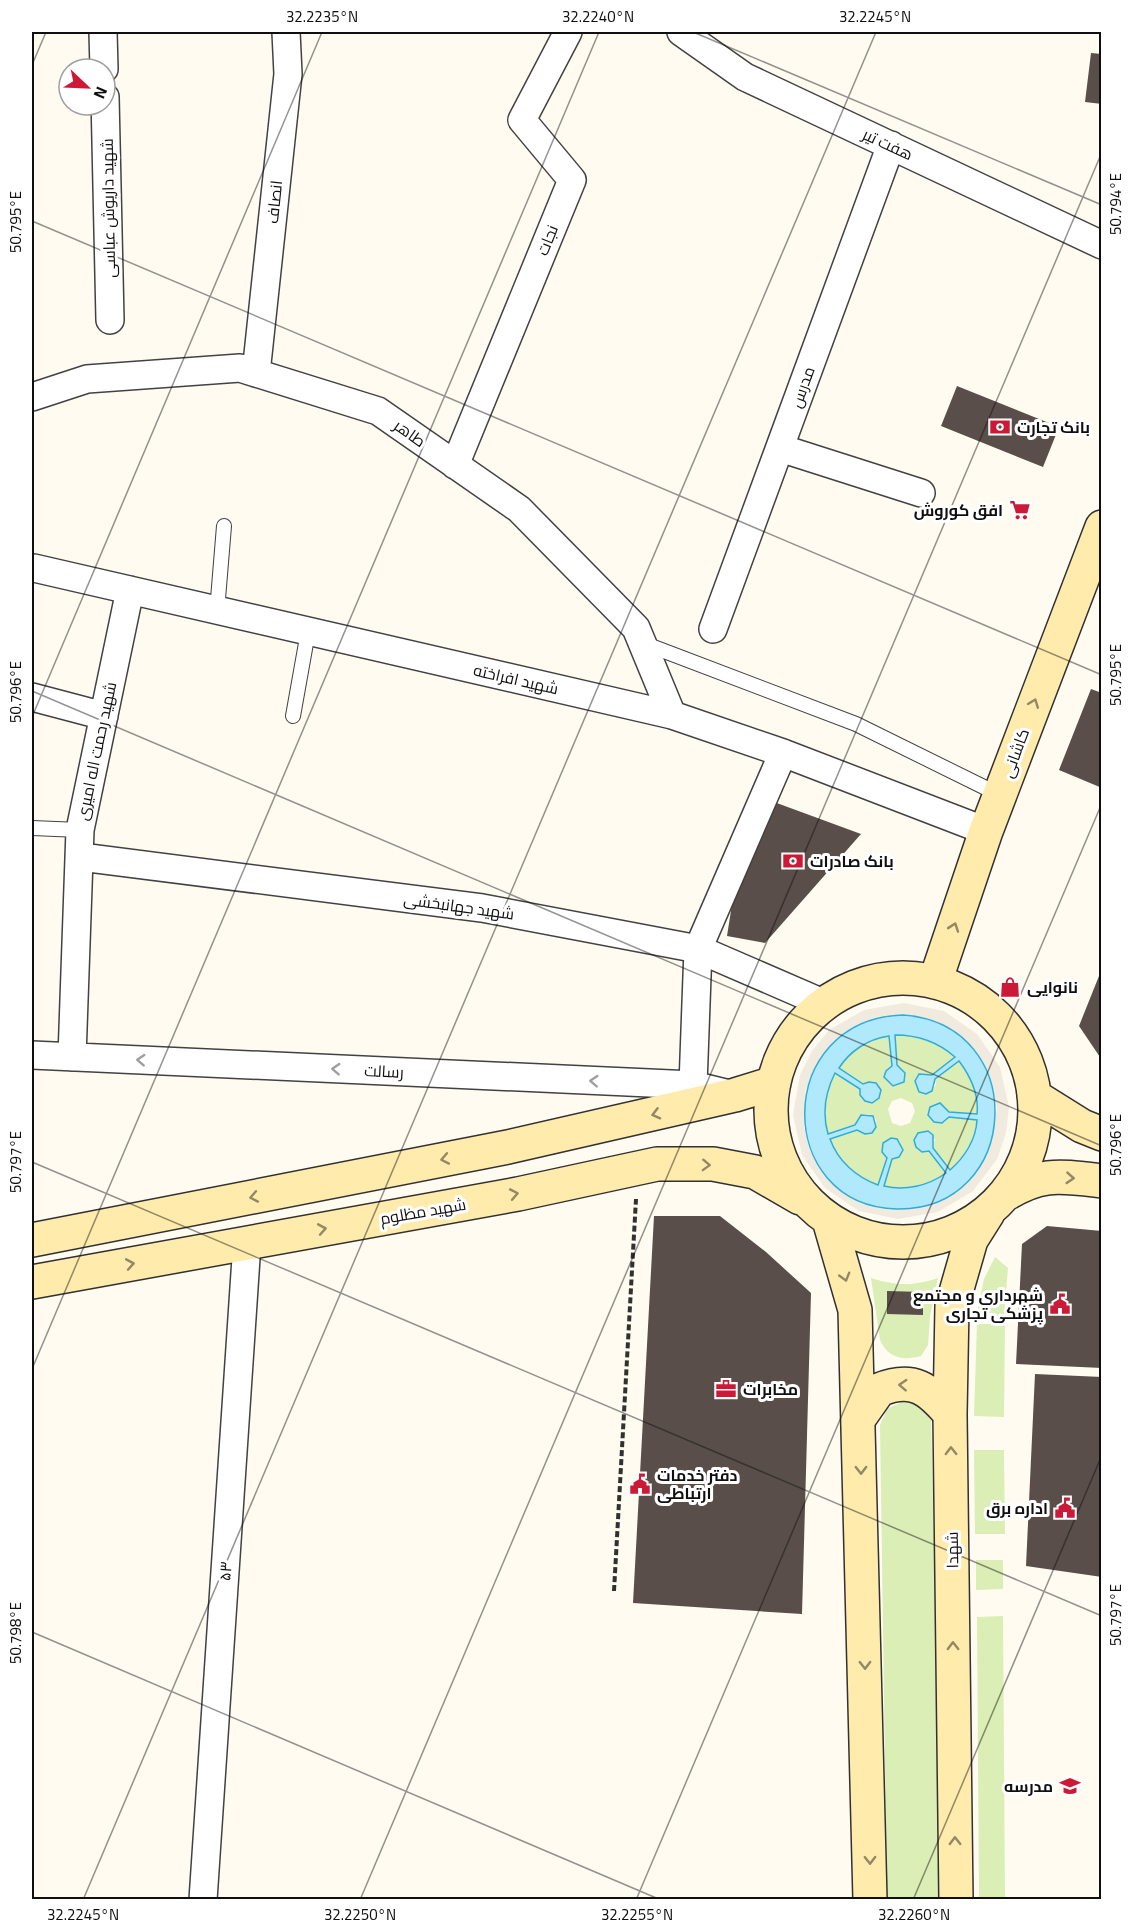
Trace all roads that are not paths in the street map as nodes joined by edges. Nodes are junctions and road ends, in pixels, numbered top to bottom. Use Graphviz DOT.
graph roads {
  1 [pos="104,32"];
  2 [pos="286,32"];
  3 [pos="568,32"];
  4 [pos="681,32"];
  5 [pos="104,57"];
  6 [pos="105,117"];
  7 [pos="891,145"];
  8 [pos="1101,245"];
  9 [pos="110,320"];
  10 [pos="256,373"];
  11 [pos="32,397"];
  12 [pos="780,448"];
  13 [pos="455,465"];
  14 [pos="921,493"];
  15 [pos="224,526"];
  16 [pos="1101,527"];
  17 [pos="34,568"];
  18 [pos="130,590"];
  19 [pos="217,610"];
  20 [pos="713,629"];
  21 [pos="308,632"];
  22 [pos="642,643"];
  23 [pos="32,697"];
  24 [pos="672,715"];
  25 [pos="104,716"];
  26 [pos="293,716"];
  27 [pos="783,753"];
  28 [pos="1000,795"];
  29 [pos="32,828"];
  30 [pos="80,830"];
  31 [pos="986,831"];
  32 [pos="81,857"];
  33 [pos="698,949"];
  34 [pos="936,982"];
  35 [pos="825,1004"];
  36 [pos="32,1055"];
  37 [pos="72,1057"];
  38 [pos="774,1083"];
  39 [pos="693,1085"];
  40 [pos="735,1095"];
  41 [pos="1034,1096"];
  42 [pos="1101,1134"];
  43 [pos="1101,1181"];
  44 [pos="996,1203"];
  45 [pos="818,1211"];
  46 [pos="83,1231"];
  47 [pos="32,1240"];
  48 [pos="246,1243"];
  49 [pos="89,1272"];
  50 [pos="32,1282"];
  51 [pos="950,1414"];
  52 [pos="860,1417"];
  53 [pos="203,1899"];
  54 [pos="870,1899"];
  55 [pos="956,1899"];
  1 -- 5 [label="street"];
  2 -- 10 [label="street, انصاف"];
  3 -- 13 [label="street, نجات"];
  4 -- 7 [label="street, هفت تیر"];
  6 -- 9 [label="street, شهید داریوش عباسی"];
  7 -- 8 [label="street, هفت تیر"];
  7 -- 12 [label="street, مدرس"];
  10 -- 11 [label="street, طاهر"];
  10 -- 13 [label="street, طاهر"];
  12 -- 14 [label="street"];
  12 -- 20 [label="street, مدرس"];
  13 -- 22 [label="street, طاهر"];
  15 -- 19 [label="lane"];
  28 -- 16 [label="main road, کاشانی, one-way"];
  17 -- 18 [label="street, شهید افراخته"];
  18 -- 19 [label="street, شهید افراخته"];
  18 -- 25 [label="street, شهید رحمت اله امیری"];
  19 -- 21 [label="street, شهید افراخته"];
  21 -- 24 [label="street, شهید افراخته"];
  21 -- 26 [label="lane"];
  22 -- 24 [label="street, طاهر"];
  22 -- 28 [label="lane"];
  23 -- 25 [label="street"];
  24 -- 27 [label="street, شهید افراخته"];
  25 -- 30 [label="street, شهید رحمت اله امیری"];
  27 -- 31 [label="street, شهید افراخته"];
  27 -- 33 [label="street"];
  28 -- 31 [label="main road, کاشانی"];
  29 -- 30 [label="lane"];
  30 -- 32 [label="street, شهید رحمت اله امیری"];
  34 -- 31 [label="main road, کاشانی, one-way"];
  32 -- 33 [label="street, شهید جهانبخشی"];
  32 -- 37 [label="street, شهید رحمت اله امیری"];
  33 -- 35 [label="street, شهید جهانبخشی"];
  33 -- 39 [label="street"];
  34 -- 35 [label="main road, شهدا"];
  34 -- 41 [label="main road, شهدا"];
  35 -- 38 [label="main road, شهدا"];
  36 -- 37 [label="street, رسالت"];
  39 -- 37 [label="street, رسالت, one-way"];
  38 -- 40 [label="main road"];
  38 -- 45 [label="main road, شهدا"];
  39 -- 40 [label="street, رسالت"];
  40 -- 46 [label="main road, one-way"];
  41 -- 42 [label="main road"];
  41 -- 44 [label="main road, شهدا"];
  44 -- 43 [label="main road, one-way"];
  44 -- 45 [label="main road, شهید مظلوم"];
  44 -- 51 [label="main road, شهدا"];
  48 -- 45 [label="main road, شهید مظلوم, one-way"];
  45 -- 52 [label="main road, one-way"];
  46 -- 47 [label="main road"];
  46 -- 49 [label="main road"];
  49 -- 48 [label="main road, شهید مظلوم, one-way"];
  48 -- 53 [label="street, ۵۳"];
  49 -- 50 [label="main road, شهید مظلوم"];
  51 -- 52 [label="main road, one-way"];
  55 -- 51 [label="main road, شهدا, one-way"];
  52 -- 54 [label="main road, one-way"];
}
